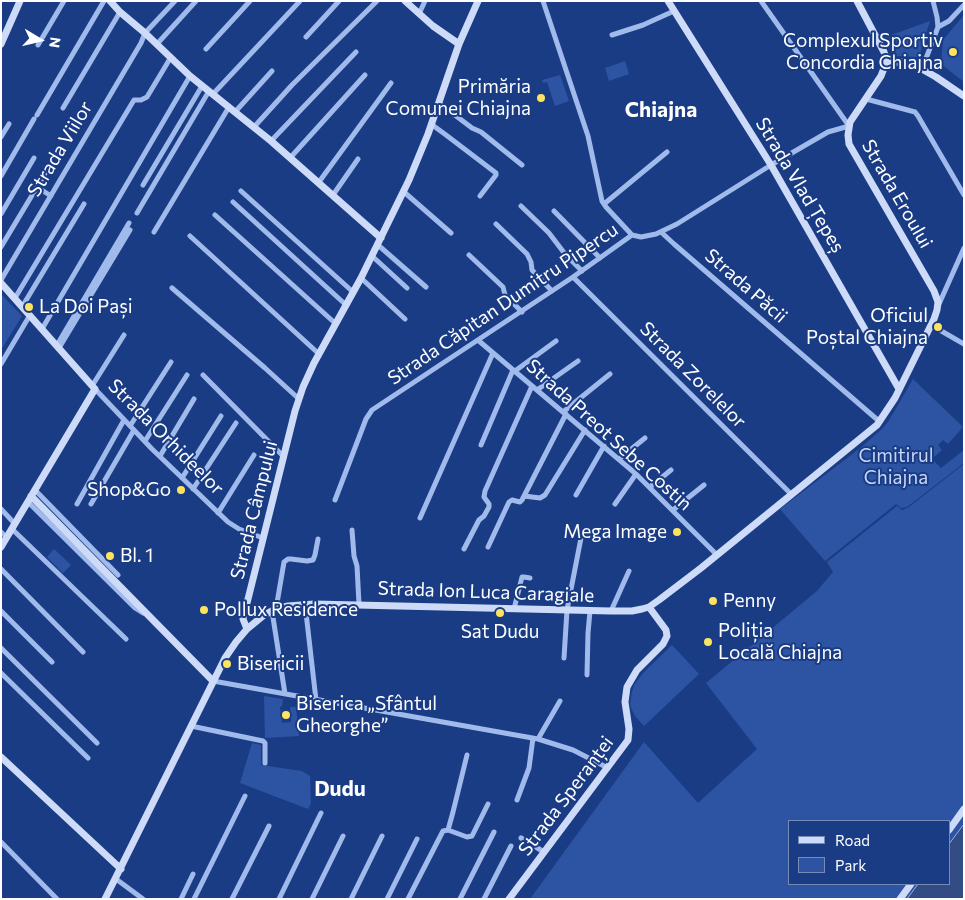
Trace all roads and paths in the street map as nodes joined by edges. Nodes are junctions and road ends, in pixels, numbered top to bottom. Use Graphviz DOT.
graph roads {
  1 [pos="20,1"];
  2 [pos="64,1"];
  3 [pos="104,1"];
  4 [pos="175,1"];
  5 [pos="196,1"];
  6 [pos="250,1"];
  7 [pos="300,1"];
  8 [pos="339,1"];
  9 [pos="377,1"];
  10 [pos="405,1"];
  11 [pos="425,1"];
  12 [pos="478,1"];
  13 [pos="543,1"];
  14 [pos="668,1"];
  15 [pos="761,1"];
  16 [pos="857,1"];
  17 [pos="933,1"];
  18 [pos="114,3"];
  19 [pos="964,6"];
  20 [pos="674,11"];
  21 [pos="120,12"];
  22 [pos="419,14"];
  23 [pos="938,27"];
  24 [pos="145,33"];
  25 [pos="612,34"];
  26 [pos="306,37"];
  27 [pos="1,44"];
  28 [pos="157,44"];
  29 [pos="460,44"];
  30 [pos="38,45"];
  31 [pos="206,49"];
  32 [pos="356,52"];
  33 [pos="171,57"];
  34 [pos="886,64"];
  35 [pos="922,68"];
  36 [pos="272,71"];
  37 [pos="365,75"];
  38 [pos="190,76"];
  39 [pos="391,83"];
  40 [pos="202,86"];
  41 [pos="211,93"];
  42 [pos="964,96"];
  43 [pos="866,99"];
  44 [pos="439,102"];
  45 [pos="63,108"];
  46 [pos="232,109"];
  47 [pos="9,124"];
  48 [pos="432,124"];
  49 [pos="849,126"];
  50 [pos="254,127"];
  51 [pos="1,137"];
  52 [pos="270,141"];
  53 [pos="667,152"];
  54 [pos="34,158"];
  55 [pos="290,158"];
  56 [pos="358,159"];
  57 [pos="522,165"];
  58 [pos="772,165"];
  59 [pos="49,167"];
  60 [pos="1,176"];
  61 [pos="319,182"];
  62 [pos="143,185"];
  63 [pos="37,187"];
  64 [pos="241,191"];
  65 [pos="404,192"];
  66 [pos="334,195"];
  67 [pos="964,195"];
  68 [pos="51,196"];
  69 [pos="480,196"];
  70 [pos="233,202"];
  71 [pos="84,204"];
  72 [pos="604,204"];
  73 [pos="521,206"];
  74 [pos="554,211"];
  75 [pos="137,213"];
  76 [pos="1,214"];
  77 [pos="215,215"];
  78 [pos="129,223"];
  79 [pos="496,224"];
  80 [pos="130,230"];
  81 [pos="154,232"];
  82 [pos="661,232"];
  83 [pos="451,233"];
  84 [pos="632,235"];
  85 [pos="190,236"];
  86 [pos="379,242"];
  87 [pos="1,247"];
  88 [pos="964,248"];
  89 [pos="469,255"];
  90 [pos="372,256"];
  91 [pos="600,258"];
  92 [pos="582,271"];
  93 [pos="361,278"];
  94 [pos="573,278"];
  95 [pos="1,281"];
  96 [pos="426,287"];
  97 [pos="172,288"];
  98 [pos="407,288"];
  99 [pos="552,291"];
  100 [pos="353,292"];
  101 [pos="15,298"];
  102 [pos="346,305"];
  103 [pos="938,306"];
  104 [pos="22,307"];
  105 [pos="522,312"];
  106 [pos="30,315"];
  107 [pos="405,319"];
  108 [pos="336,324"];
  109 [pos="932,325"];
  110 [pos="42,329"];
  111 [pos="124,335"];
  112 [pos="479,341"];
  113 [pos="556,341"];
  114 [pos="964,344"];
  115 [pos="58,347"];
  116 [pos="493,353"];
  117 [pos="319,354"];
  118 [pos="578,361"];
  119 [pos="171,362"];
  120 [pos="1,364"];
  121 [pos="514,370"];
  122 [pos="610,374"];
  123 [pos="187,375"];
  124 [pos="202,376"];
  125 [pos="94,388"];
  126 [pos="535,388"];
  127 [pos="899,389"];
  128 [pos="194,399"];
  129 [pos="299,399"];
  130 [pos="564,413"];
  131 [pos="221,416"];
  132 [pos="124,420"];
  133 [pos="880,422"];
  134 [pos="236,423"];
  135 [pos="132,428"];
  136 [pos="585,430"];
  137 [pos="645,438"];
  138 [pos="145,441"];
  139 [pos="481,445"];
  140 [pos="604,446"];
  141 [pos="254,455"];
  142 [pos="160,456"];
  143 [pos="284,457"];
  144 [pos="619,459"];
  145 [pos="671,470"];
  146 [pos="636,474"];
  147 [pos="182,478"];
  148 [pos="704,485"];
  149 [pos="650,487"];
  150 [pos="193,489"];
  151 [pos="792,494"];
  152 [pos="576,495"];
  153 [pos="32,496"];
  154 [pos="524,496"];
  155 [pos="335,500"];
  156 [pos="77,504"];
  157 [pos="91,504"];
  158 [pos="615,504"];
  159 [pos="1,509"];
  160 [pos="673,510"];
  161 [pos="218,513"];
  162 [pos="420,518"];
  163 [pos="14,527"];
  164 [pos="352,530"];
  165 [pos="263,538"];
  166 [pos="582,538"];
  167 [pos="318,539"];
  168 [pos="1,547"];
  169 [pos="488,547"];
  170 [pos="464,549"];
  171 [pos="717,554"];
  172 [pos="1,569"];
  173 [pos="630,571"];
  174 [pos="118,575"];
  175 [pos="530,578"];
  176 [pos="305,604"];
  177 [pos="359,604"];
  178 [pos="649,607"];
  179 [pos="514,609"];
  180 [pos="274,610"];
  181 [pos="567,610"];
  182 [pos="1,611"];
  183 [pos="590,611"];
  184 [pos="611,611"];
  185 [pos="246,629"];
  186 [pos="126,639"];
  187 [pos="1,648"];
  188 [pos="83,652"];
  189 [pos="564,658"];
  190 [pos="52,662"];
  191 [pos="1,673"];
  192 [pos="587,675"];
  193 [pos="212,680"];
  194 [pos="285,694"];
  195 [pos="316,700"];
  196 [pos="560,701"];
  197 [pos="191,726"];
  198 [pos="536,739"];
  199 [pos="97,743"];
  200 [pos="467,755"];
  201 [pos="1,757"];
  202 [pos="88,758"];
  203 [pos="264,763"];
  204 [pos="608,768"];
  205 [pos="244,796"];
  206 [pos="517,800"];
  207 [pos="488,804"];
  208 [pos="964,809"];
  209 [pos="321,814"];
  210 [pos="268,826"];
  211 [pos="950,829"];
  212 [pos="448,830"];
  213 [pos="494,832"];
  214 [pos="343,836"];
  215 [pos="382,836"];
  216 [pos="521,838"];
  217 [pos="417,839"];
  218 [pos="1,842"];
  219 [pos="511,846"];
  220 [pos="544,852"];
  221 [pos="121,869"];
  222 [pos="193,874"];
  223 [pos="116,879"];
  224 [pos="910,885"];
  225 [pos="57,899"];
  226 [pos="106,899"];
  227 [pos="143,899"];
  228 [pos="181,899"];
  229 [pos="194,899"];
  230 [pos="232,899"];
  231 [pos="279,899"];
  232 [pos="312,899"];
  233 [pos="351,899"];
  234 [pos="388,899"];
  235 [pos="408,899"];
  236 [pos="460,899"];
  237 [pos="484,899"];
  238 [pos="509,899"];
  239 [pos="900,899"];
  1 -- 27 [label="street"];
  2 -- 30 [label="street"];
  3 -- 60 [label="street, Strada Viilor"];
  4 -- 24 [label="street, Strada Viilor"];
  5 -- 28 [label="street"];
  6 -- 31 [label="street"];
  7 -- 41 [label="street"];
  8 -- 26 [label="street"];
  9 -- 50 [label="street"];
  10 -- 22 [label="street"];
  11 -- 22 [label="street"];
  12 -- 29 [label="street, Strada Câmpului"];
  13 -- 72 [label="street"];
  14 -- 20 [label="street, Strada Vlad Țepeș"];
  15 -- 49 [label="street"];
  16 -- 34 [label="street"];
  17 -- 23 [label="street"];
  18 -- 21 [label="street"];
  19 -- 23 [label="street"];
  20 -- 25 [label="street"];
  20 -- 58 [label="street, Strada Vlad Țepeș"];
  21 -- 24 [label="street"];
  21 -- 45 [label="street, Strada Viilor"];
  22 -- 29 [label="street"];
  23 -- 35 [label="street"];
  24 -- 28 [label="street"];
  24 -- 68 [label="street, Strada Viilor"];
  28 -- 33 [label="street"];
  29 -- 44 [label="street, Strada Câmpului"];
  32 -- 52 [label="street"];
  33 -- 38 [label="street"];
  33 -- 101 [label="street"];
  34 -- 35 [label="street"];
  34 -- 43 [label="street, Strada Eroului"];
  35 -- 42 [label="street"];
  36 -- 46 [label="street"];
  37 -- 55 [label="street"];
  38 -- 40 [label="street"];
  38 -- 110 [label="street"];
  39 -- 61 [label="street"];
  40 -- 41 [label="street"];
  40 -- 62 [label="street"];
  41 -- 46 [label="street"];
  41 -- 75 [label="street"];
  43 -- 49 [label="street, Strada Eroului"];
  43 -- 67 [label="street"];
  44 -- 48 [label="street, Strada Câmpului"];
  44 -- 57 [label="street"];
  46 -- 50 [label="street"];
  46 -- 81 [label="street"];
  47 -- 51 [label="street"];
  48 -- 65 [label="street, Strada Câmpului"];
  48 -- 69 [label="street"];
  49 -- 58 [label="street, Strada Căpitan Dumitru Pipercu"];
  49 -- 103 [label="street, Strada Eroului"];
  50 -- 52 [label="street"];
  52 -- 55 [label="street"];
  53 -- 72 [label="street"];
  54 -- 76 [label="street"];
  55 -- 61 [label="street"];
  56 -- 66 [label="street"];
  58 -- 82 [label="street, Strada Căpitan Dumitru Pipercu"];
  58 -- 127 [label="street, Strada Vlad Țepeș"];
  59 -- 63 [label="street"];
  61 -- 66 [label="street"];
  63 -- 68 [label="street"];
  63 -- 87 [label="street"];
  64 -- 100 [label="street"];
  65 -- 83 [label="street"];
  65 -- 86 [label="street, Strada Câmpului"];
  66 -- 86 [label="street"];
  68 -- 95 [label="street, Strada Viilor"];
  70 -- 102 [label="street"];
  71 -- 104 [label="street"];
  72 -- 84 [label="street"];
  73 -- 92 [label="street"];
  74 -- 91 [label="street"];
  77 -- 108 [label="street"];
  78 -- 115 [label="street"];
  79 -- 99 [label="street"];
  80 -- 115 [label="street"];
  82 -- 84 [label="street, Strada Căpitan Dumitru Pipercu"];
  82 -- 133 [label="street, Strada Păcii"];
  84 -- 91 [label="street, Strada Căpitan Dumitru Pipercu"];
  85 -- 117 [label="street"];
  86 -- 90 [label="street, Strada Câmpului"];
  86 -- 96 [label="street"];
  88 -- 103 [label="street"];
  89 -- 105 [label="street"];
  90 -- 93 [label="street, Strada Câmpului"];
  90 -- 98 [label="street"];
  91 -- 92 [label="street, Strada Căpitan Dumitru Pipercu"];
  92 -- 94 [label="street, Strada Căpitan Dumitru Pipercu"];
  93 -- 100 [label="street, Strada Câmpului"];
  93 -- 107 [label="street"];
  94 -- 99 [label="street, Strada Căpitan Dumitru Pipercu"];
  94 -- 151 [label="street, Strada Zorelelor"];
  95 -- 101 [label="street, Strada Orhideelor"];
  97 -- 129 [label="street"];
  99 -- 105 [label="street, Strada Căpitan Dumitru Pipercu"];
  100 -- 102 [label="street, Strada Câmpului"];
  101 -- 104 [label="street, Strada Orhideelor"];
  102 -- 108 [label="street, Strada Câmpului"];
  103 -- 109 [label="street, Strada Ion Luca Caragiale"];
  104 -- 106 [label="street, Strada Orhideelor"];
  105 -- 112 [label="street, Strada Căpitan Dumitru Pipercu"];
  106 -- 110 [label="street, Strada Orhideelor"];
  106 -- 120 [label="street"];
  108 -- 117 [label="street, Strada Câmpului"];
  109 -- 114 [label="street"];
  109 -- 127 [label="street, Strada Ion Luca Caragiale"];
  110 -- 115 [label="street, Strada Orhideelor"];
  111 -- 125 [label="street"];
  112 -- 116 [label="street, Strada Preot Sebe Costin"];
  112 -- 155 [label="street, Strada Căpitan Dumitru Pipercu"];
  113 -- 121 [label="street"];
  115 -- 125 [label="street, Strada Orhideelor"];
  116 -- 121 [label="street, Strada Preot Sebe Costin"];
  116 -- 162 [label="street"];
  117 -- 129 [label="street, Strada Câmpului"];
  118 -- 126 [label="street"];
  119 -- 135 [label="street"];
  121 -- 126 [label="street, Strada Preot Sebe Costin"];
  121 -- 139 [label="street"];
  122 -- 130 [label="street"];
  123 -- 138 [label="street"];
  124 -- 143 [label="street"];
  125 -- 132 [label="street, Strada Orhideelor"];
  125 -- 153 [label="street"];
  126 -- 130 [label="street, Strada Preot Sebe Costin"];
  126 -- 170 [label="street"];
  127 -- 133 [label="street, Strada Ion Luca Caragiale"];
  128 -- 142 [label="street"];
  129 -- 143 [label="street, Strada Câmpului"];
  130 -- 136 [label="street, Strada Preot Sebe Costin"];
  130 -- 154 [label="street"];
  131 -- 147 [label="street"];
  132 -- 135 [label="street, Strada Orhideelor"];
  132 -- 156 [label="street"];
  133 -- 151 [label="street, Strada Ion Luca Caragiale"];
  134 -- 150 [label="street"];
  135 -- 138 [label="street, Strada Orhideelor"];
  135 -- 157 [label="street"];
  136 -- 140 [label="street, Strada Preot Sebe Costin"];
  136 -- 154 [label="street"];
  137 -- 144 [label="street"];
  138 -- 142 [label="street, Strada Orhideelor"];
  140 -- 144 [label="street, Strada Preot Sebe Costin"];
  140 -- 152 [label="street"];
  141 -- 161 [label="street"];
  142 -- 147 [label="street, Strada Orhideelor"];
  143 -- 165 [label="street, Strada Câmpului"];
  144 -- 146 [label="street, Strada Preot Sebe Costin"];
  145 -- 149 [label="street"];
  146 -- 149 [label="street, Strada Preot Sebe Costin"];
  146 -- 158 [label="street"];
  147 -- 150 [label="street, Strada Orhideelor"];
  148 -- 160 [label="street"];
  149 -- 160 [label="street, Strada Preot Sebe Costin"];
  150 -- 161 [label="street, Strada Orhideelor"];
  151 -- 171 [label="street, Strada Ion Luca Caragiale"];
  153 -- 163 [label="street"];
  153 -- 174 [label="street"];
  153 -- 193 [label="street"];
  154 -- 169 [label="street"];
  159 -- 163 [label="street"];
  160 -- 171 [label="street, Strada Preot Sebe Costin"];
  161 -- 165 [label="street, Strada Orhideelor"];
  163 -- 168 [label="street"];
  163 -- 186 [label="street"];
  164 -- 177 [label="street"];
  165 -- 185 [label="street, Strada Câmpului"];
  166 -- 181 [label="street"];
  167 -- 180 [label="street"];
  171 -- 178 [label="street, Strada Ion Luca Caragiale"];
  172 -- 188 [label="street"];
  173 -- 184 [label="street"];
  175 -- 179 [label="street"];
  176 -- 177 [label="street, Strada Ion Luca Caragiale"];
  176 -- 180 [label="street, Strada Ion Luca Caragiale"];
  176 -- 195 [label="street"];
  177 -- 179 [label="street, Strada Ion Luca Caragiale"];
  178 -- 184 [label="street, Strada Ion Luca Caragiale"];
  178 -- 204 [label="street, Strada Speranței"];
  179 -- 181 [label="street, Strada Ion Luca Caragiale"];
  180 -- 185 [label="street, Strada Ion Luca Caragiale"];
  180 -- 194 [label="street"];
  181 -- 183 [label="street, Strada Ion Luca Caragiale"];
  181 -- 189 [label="street"];
  182 -- 190 [label="street"];
  183 -- 184 [label="street, Strada Ion Luca Caragiale"];
  183 -- 192 [label="street"];
  185 -- 193 [label="street, Strada Ion Luca Caragiale"];
  187 -- 199 [label="street"];
  191 -- 202 [label="street"];
  193 -- 194 [label="street"];
  193 -- 197 [label="street, Strada Ion Luca Caragiale"];
  194 -- 195 [label="street"];
  195 -- 198 [label="street"];
  196 -- 198 [label="street"];
  197 -- 203 [label="street"];
  197 -- 221 [label="street, Strada Ion Luca Caragiale"];
  198 -- 204 [label="street"];
  198 -- 206 [label="street"];
  200 -- 212 [label="street"];
  201 -- 221 [label="street"];
  204 -- 220 [label="street, Strada Speranței"];
  205 -- 229 [label="street"];
  207 -- 212 [label="street"];
  208 -- 211 [label="street"];
  209 -- 231 [label="street"];
  210 -- 230 [label="street"];
  212 -- 235 [label="street"];
  213 -- 236 [label="street"];
  214 -- 232 [label="street"];
  215 -- 233 [label="street"];
  216 -- 220 [label="street"];
  217 -- 234 [label="street"];
  218 -- 225 [label="street"];
  219 -- 237 [label="street"];
  220 -- 238 [label="street, Strada Speranței"];
  221 -- 223 [label="street, Strada Ion Luca Caragiale"];
  222 -- 228 [label="street"];
  223 -- 226 [label="street, Strada Ion Luca Caragiale"];
  223 -- 227 [label="street"];
  224 -- 239 [label="street"];
}
